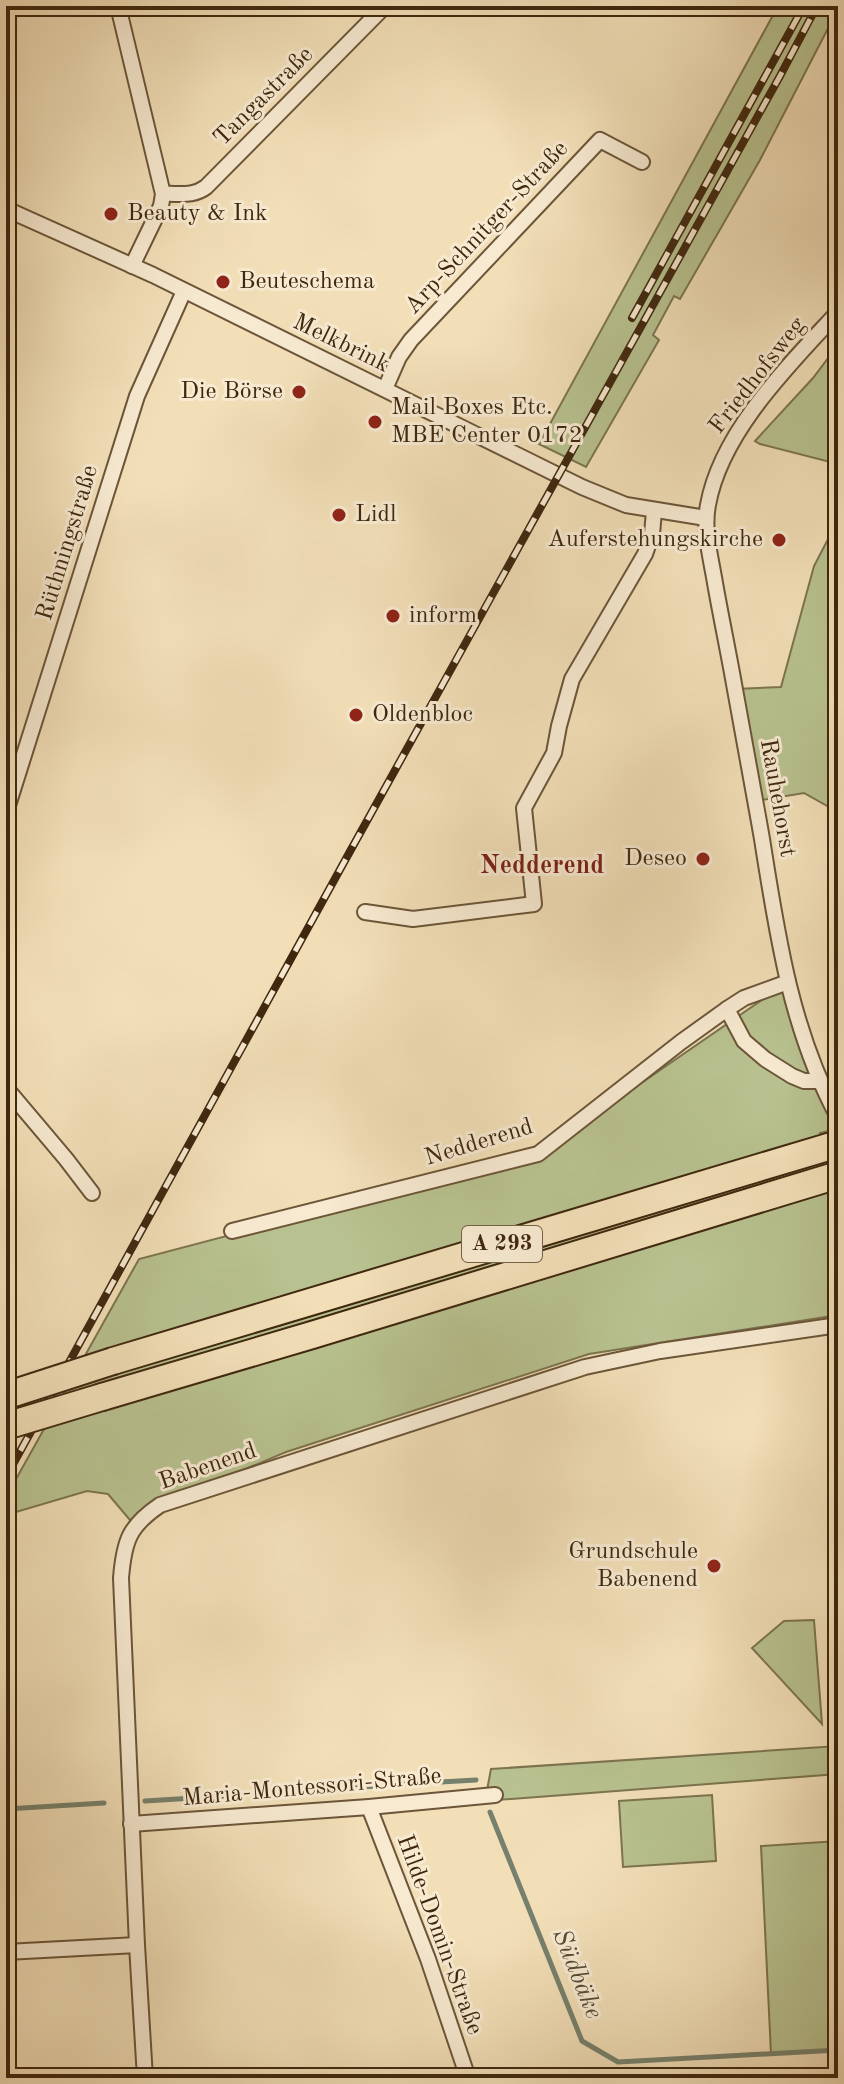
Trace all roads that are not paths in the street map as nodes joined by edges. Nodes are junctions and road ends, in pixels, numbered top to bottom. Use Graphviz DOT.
graph roads {
  1 [pos="118,6"];
  2 [pos="385,6"];
  3 [pos="642,162"];
  4 [pos="163,194"];
  5 [pos="6,209"];
  6 [pos="132,266"];
  7 [pos="184,291"];
  8 [pos="838,312"];
  9 [pos="385,389"];
  10 [pos="654,511"];
  11 [pos="706,518"];
  12 [pos="6,812"];
  13 [pos="365,912"];
  14 [pos="788,982"];
  15 [pos="727,1009"];
  16 [pos="819,1081"];
  17 [pos="6,1088"];
  18 [pos="838,1117"];
  19 [pos="838,1144"];
  20 [pos="838,1175"];
  21 [pos="92,1193"];
  22 [pos="232,1231"];
  23 [pos="838,1325"];
  24 [pos="7,1395"];
  25 [pos="6,1426"];
  26 [pos="495,1795"];
  27 [pos="369,1807"];
  28 [pos="131,1824"];
  29 [pos="137,1945"];
  30 [pos="6,1952"];
  31 [pos="145,2078"];
  32 [pos="468,2078"];
  1 -- 4 [label="street"];
  2 -- 4 [label="street, Tangastraße"];
  3 -- 9 [label="street, Arp-Schnitger-Straße"];
  4 -- 6 [label="street"];
  5 -- 6 [label="street, Melkbrink"];
  6 -- 7 [label="street, Melkbrink"];
  7 -- 9 [label="street, Melkbrink"];
  7 -- 12 [label="street, Rüthningstraße"];
  8 -- 11 [label="street, Friedhofsweg"];
  9 -- 10 [label="street, Melkbrink"];
  10 -- 11 [label="street, Melkbrink"];
  10 -- 13 [label="street"];
  11 -- 14 [label="street, Rauhehorst"];
  14 -- 15 [label="street, Nedderend"];
  14 -- 16 [label="street, Rauhehorst"];
  15 -- 16 [label="street"];
  15 -- 22 [label="street, Nedderend"];
  16 -- 18 [label="street, Rauhehorst"];
  17 -- 21 [label="street"];
  19 -- 24 [label="highway, A 293, bridge"];
  20 -- 25 [label="highway, A 293, bridge"];
  23 -- 28 [label="street, Babenend"];
  26 -- 27 [label="street, Maria-Montessori-Straße"];
  27 -- 28 [label="street, Maria-Montessori-Straße"];
  27 -- 32 [label="street, Hilde-Domin-Straße"];
  28 -- 29 [label="street, Babenend"];
  29 -- 30 [label="street"];
  29 -- 31 [label="street, Babenend"];
}
